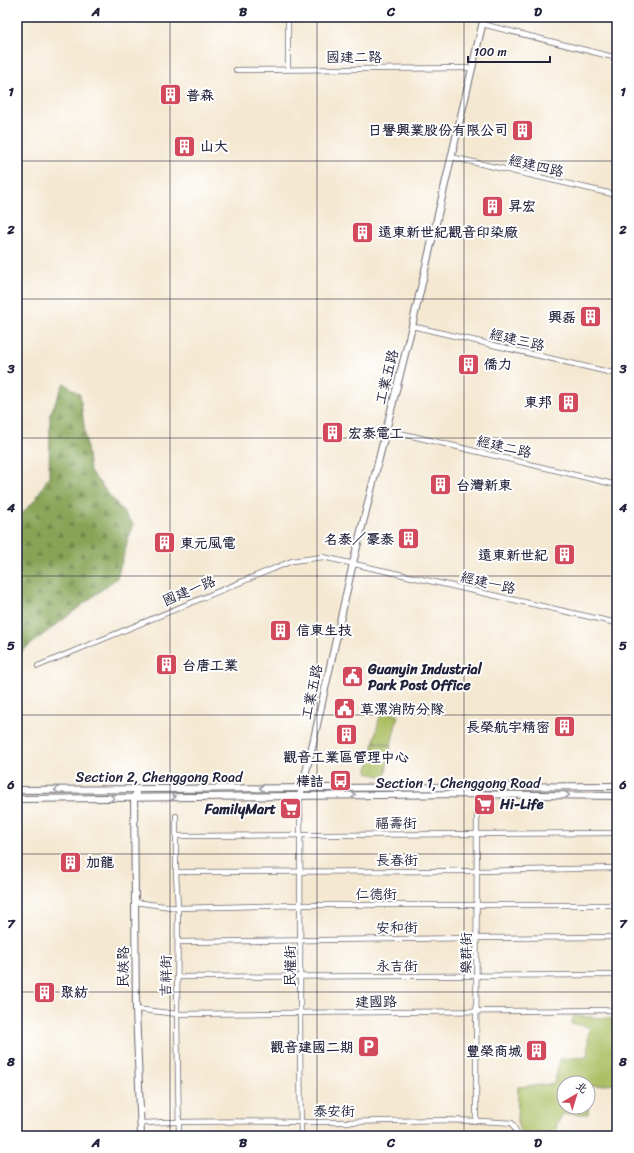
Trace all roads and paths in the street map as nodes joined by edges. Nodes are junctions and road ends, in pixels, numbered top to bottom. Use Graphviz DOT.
graph roads {
  1 [pos="288,17"];
  2 [pos="484,17"];
  3 [pos="482,24"];
  4 [pos="617,58"];
  5 [pos="472,68"];
  6 [pos="288,69"];
  7 [pos="236,70"];
  8 [pos="451,157"];
  9 [pos="617,195"];
  10 [pos="412,326"];
  11 [pos="617,374"];
  12 [pos="386,430"];
  13 [pos="617,485"];
  14 [pos="353,563"];
  15 [pos="617,623"];
  16 [pos="38,666"];
  17 [pos="617,786"];
  18 [pos="477,787"];
  19 [pos="301,788"];
  20 [pos="138,789"];
  21 [pos="17,790"];
  22 [pos="477,794"];
  23 [pos="300,796"];
  24 [pos="617,796"];
  25 [pos="134,797"];
  26 [pos="17,799"];
  27 [pos="176,816"];
  28 [pos="617,833"];
  29 [pos="476,834"];
  30 [pos="300,835"];
  31 [pos="176,836"];
  32 [pos="617,868"];
  33 [pos="301,871"];
  34 [pos="476,871"];
  35 [pos="176,872"];
  36 [pos="135,902"];
  37 [pos="300,905"];
  38 [pos="477,905"];
  39 [pos="617,905"];
  40 [pos="178,908"];
  41 [pos="617,937"];
  42 [pos="476,938"];
  43 [pos="300,941"];
  44 [pos="178,942"];
  45 [pos="617,975"];
  46 [pos="477,976"];
  47 [pos="178,977"];
  48 [pos="301,977"];
  49 [pos="136,1009"];
  50 [pos="617,1010"];
  51 [pos="477,1012"];
  52 [pos="177,1014"];
  53 [pos="300,1014"];
  54 [pos="476,1120"];
  55 [pos="179,1121"];
  56 [pos="301,1122"];
  57 [pos="141,1123"];
  58 [pos="141,1136"];
  59 [pos="179,1136"];
  60 [pos="301,1136"];
  61 [pos="518,1136"];
  1 -- 6 [label="street"];
  2 -- 3 [label="street, 工業五路"];
  3 -- 4 [label="street"];
  3 -- 5 [label="street, 工業五路"];
  5 -- 6 [label="street, 國建二路"];
  5 -- 8 [label="street, 工業五路"];
  6 -- 7 [label="street, 國建二路"];
  8 -- 9 [label="street, 經建四路"];
  8 -- 10 [label="street, 工業五路"];
  10 -- 11 [label="street, 經建三路"];
  10 -- 12 [label="street, 工業五路"];
  12 -- 13 [label="street, 經建二路"];
  12 -- 14 [label="street, 工業五路"];
  14 -- 15 [label="street, 經建一路"];
  14 -- 16 [label="street, 國建一路"];
  14 -- 19 [label="street, 工業五路"];
  17 -- 18 [label="street, Section 1, Chenggong Road"];
  18 -- 19 [label="street, Section 1, Chenggong Road"];
  18 -- 22 [label="street, 樂群街"];
  19 -- 20 [label="street, Section 2, Chenggong Road, one-way"];
  19 -- 23 [label="street, 工業五路"];
  20 -- 21 [label="street, Section 2, Chenggong Road, one-way"];
  20 -- 25 [label="street"];
  23 -- 22 [label="street, Section 1, Chenggong Road, one-way"];
  22 -- 24 [label="street, Section 1, Chenggong Road, one-way"];
  22 -- 29 [label="street, 樂群街"];
  25 -- 23 [label="street, Section 2, Chenggong Road, one-way"];
  23 -- 30 [label="street, 民權街"];
  26 -- 25 [label="street, Section 2, Chenggong Road, one-way"];
  25 -- 36 [label="street, 民族路"];
  27 -- 31 [label="street, 吉祥街"];
  28 -- 29 [label="street, 福壽街"];
  29 -- 30 [label="street, 福壽街"];
  29 -- 34 [label="street, 樂群街"];
  30 -- 31 [label="street, 福壽街"];
  30 -- 33 [label="street, 民權街"];
  31 -- 35 [label="street, 吉祥街"];
  32 -- 34 [label="street, 長春街"];
  33 -- 34 [label="street, 長春街"];
  33 -- 35 [label="street, 長春街"];
  33 -- 37 [label="street, 民權街"];
  34 -- 38 [label="street, 樂群街"];
  35 -- 40 [label="street, 吉祥街"];
  36 -- 40 [label="street, 仁德街"];
  36 -- 49 [label="street, 民族路"];
  37 -- 38 [label="street, 仁德街"];
  37 -- 40 [label="street, 仁德街"];
  37 -- 43 [label="street, 民權街"];
  38 -- 39 [label="street, 仁德街"];
  38 -- 42 [label="street, 樂群街"];
  40 -- 44 [label="street, 吉祥街"];
  41 -- 42 [label="street, 安和街"];
  42 -- 43 [label="street, 安和街"];
  42 -- 46 [label="street, 樂群街"];
  43 -- 44 [label="street, 安和街"];
  43 -- 48 [label="street, 民權街"];
  44 -- 47 [label="street, 吉祥街"];
  45 -- 46 [label="street, 永吉街"];
  46 -- 48 [label="street, 永吉街"];
  46 -- 51 [label="street, 樂群街"];
  47 -- 48 [label="street, 永吉街"];
  47 -- 52 [label="street, 吉祥街"];
  48 -- 53 [label="street, 民權街"];
  49 -- 52 [label="street, 建國路"];
  49 -- 57 [label="street, 民族路"];
  50 -- 51 [label="street, 建國路"];
  51 -- 53 [label="street, 建國路"];
  51 -- 54 [label="street, 樂群街"];
  52 -- 53 [label="street, 建國路"];
  52 -- 55 [label="street, 吉祥街"];
  53 -- 56 [label="street, 民權街"];
  54 -- 56 [label="street, 泰安街"];
  54 -- 61 [label="street, 泰安街"];
  55 -- 56 [label="street, 泰安街"];
  55 -- 57 [label="street, 泰安街"];
  55 -- 59 [label="street, 吉祥街"];
  56 -- 60 [label="street, 民權街"];
  57 -- 58 [label="street, 民族路"];
}
